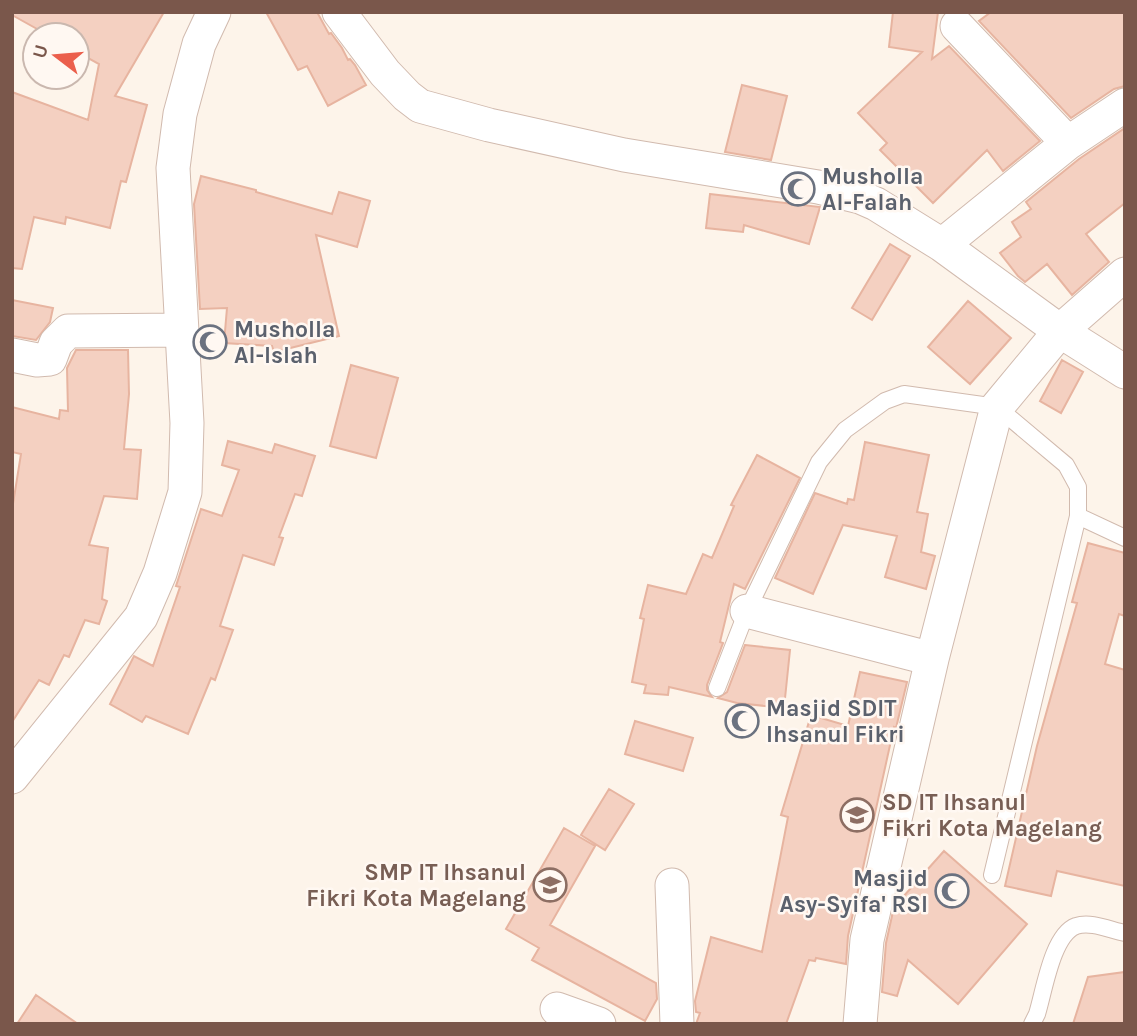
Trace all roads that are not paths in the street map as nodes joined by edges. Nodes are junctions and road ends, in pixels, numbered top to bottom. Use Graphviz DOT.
graph roads {
  1 [pos="214,12"];
  2 [pos="339,12"];
  3 [pos="957,26"];
  4 [pos="1125,105"];
  5 [pos="1068,142"];
  6 [pos="942,244"];
  7 [pos="1125,274"];
  8 [pos="182,330"];
  9 [pos="1060,331"];
  10 [pos="12,355"];
  11 [pos="1125,372"];
  12 [pos="997,407"];
  13 [pos="1078,516"];
  14 [pos="1125,538"];
  15 [pos="747,611"];
  16 [pos="932,660"];
  17 [pos="717,688"];
  18 [pos="12,777"];
  19 [pos="992,875"];
  20 [pos="672,885"];
  21 [pos="1125,933"];
  22 [pos="557,1009"];
  23 [pos="599,1024"];
  24 [pos="677,1024"];
  25 [pos="860,1024"];
  26 [pos="1032,1024"];
  1 -- 8 [label="street"];
  2 -- 6 [label="street"];
  3 -- 5 [label="street"];
  4 -- 5 [label="street"];
  5 -- 6 [label="street"];
  6 -- 9 [label="street"];
  7 -- 9 [label="street"];
  8 -- 10 [label="street"];
  8 -- 18 [label="street"];
  9 -- 11 [label="street"];
  9 -- 12 [label="street"];
  12 -- 13 [label="lane"];
  12 -- 15 [label="lane"];
  12 -- 16 [label="street"];
  13 -- 14 [label="lane"];
  13 -- 19 [label="lane"];
  15 -- 16 [label="street"];
  15 -- 17 [label="lane"];
  16 -- 25 [label="street"];
  20 -- 24 [label="street"];
  21 -- 26 [label="lane"];
  22 -- 23 [label="street"];
}
